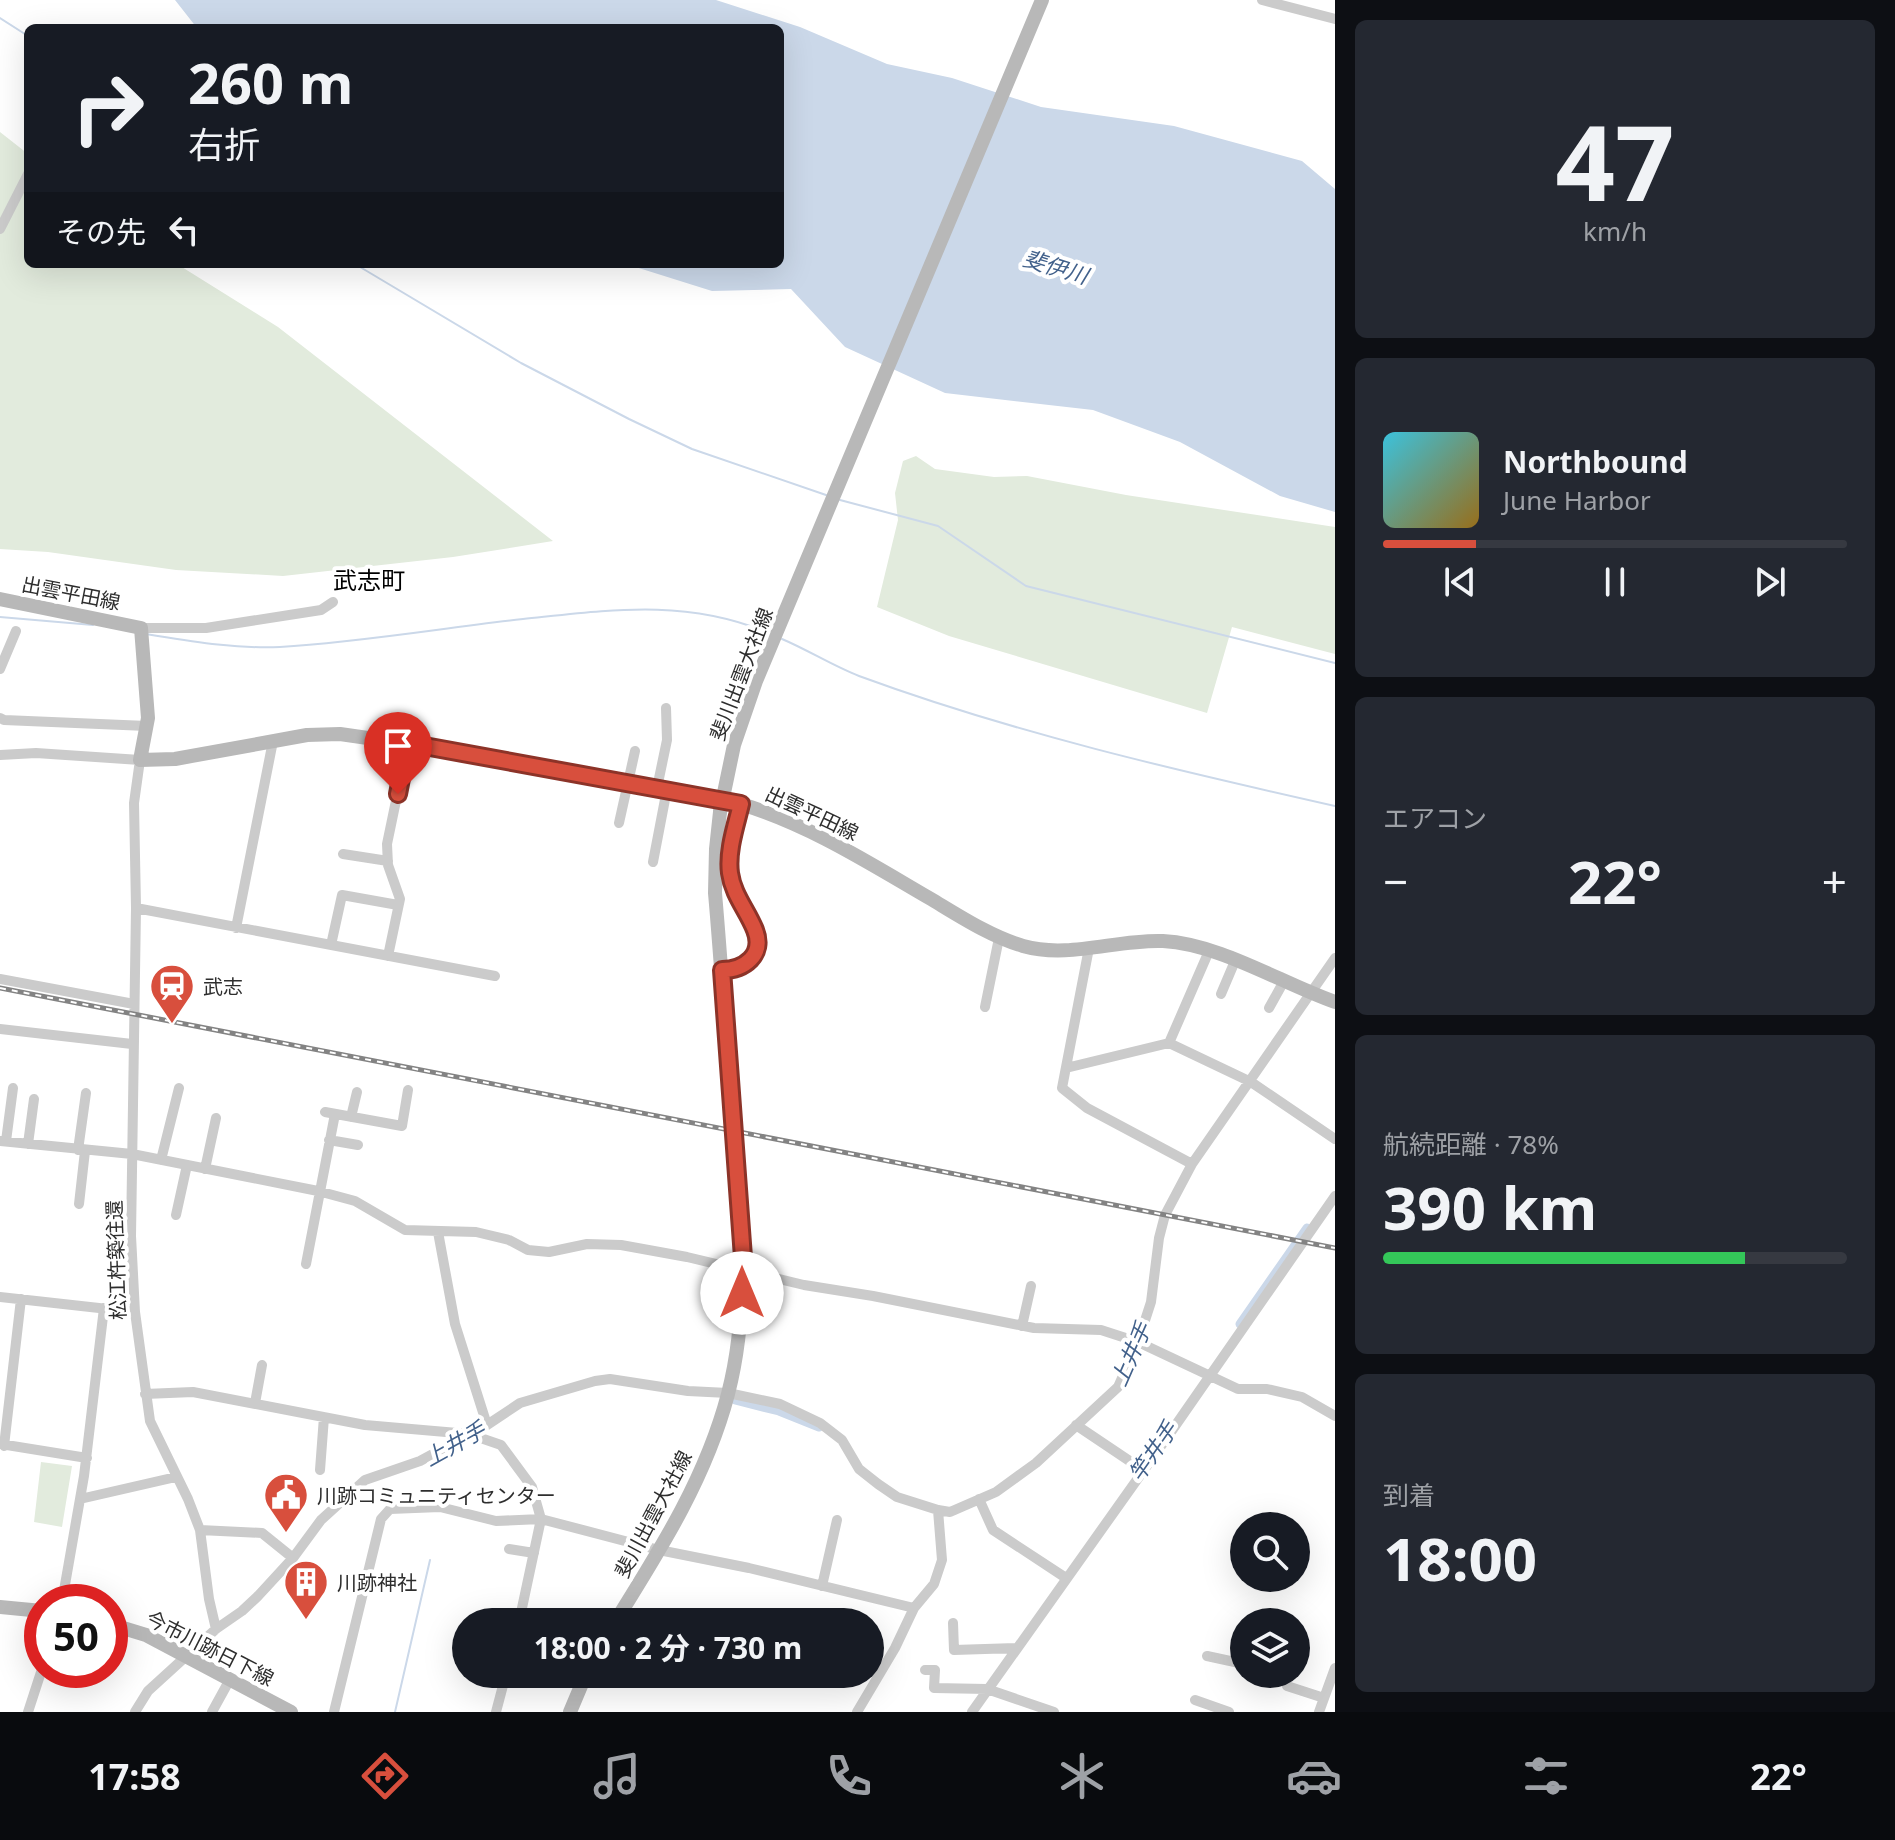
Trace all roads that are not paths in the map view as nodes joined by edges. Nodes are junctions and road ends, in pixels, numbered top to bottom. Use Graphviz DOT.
graph roads {
  1 [pos="1042,0"];
  2 [pos="1262,0"];
  3 [pos="1335,19"];
  4 [pos="24,182"];
  5 [pos="0,229"];
  6 [pos="0,599"];
  7 [pos="333,602"];
  8 [pos="16,631"];
  9 [pos="141,633"];
  10 [pos="0,669"];
  11 [pos="666,708"];
  12 [pos="0,718"];
  13 [pos="147,726"];
  14 [pos="273,741"];
  15 [pos="408,743"];
  16 [pos="635,751"];
  17 [pos="0,755"];
  18 [pos="140,760"];
  19 [pos="628,782"];
  20 [pos="662,788"];
  21 [pos="741,804"];
  22 [pos="619,823"];
  23 [pos="343,854"];
  24 [pos="388,861"];
  25 [pos="653,862"];
  26 [pos="398,905"];
  27 [pos="136,908"];
  28 [pos="236,928"];
  29 [pos="999,938"];
  30 [pos="331,945"];
  31 [pos="1089,948"];
  32 [pos="1209,951"];
  33 [pos="388,956"];
  34 [pos="1335,958"];
  35 [pos="1235,961"];
  36 [pos="722,970"];
  37 [pos="495,976"];
  38 [pos="0,979"];
  39 [pos="1284,981"];
  40 [pos="1221,994"];
  41 [pos="1311,994"];
  42 [pos="1335,1002"];
  43 [pos="134,1004"];
  44 [pos="985,1007"];
  45 [pos="1269,1008"];
  46 [pos="0,1029"];
  47 [pos="1169,1043"];
  48 [pos="132,1044"];
  49 [pos="1066,1068"];
  50 [pos="1251,1082"];
  51 [pos="13,1088"];
  52 [pos="179,1088"];
  53 [pos="408,1090"];
  54 [pos="357,1092"];
  55 [pos="86,1093"];
  56 [pos="34,1099"];
  57 [pos="351,1117"];
  58 [pos="216,1118"];
  59 [pos="1335,1139"];
  60 [pos="329,1140"];
  61 [pos="3,1141"];
  62 [pos="28,1144"];
  63 [pos="358,1145"];
  64 [pos="81,1151"];
  65 [pos="132,1154"];
  66 [pos="161,1160"];
  67 [pos="1192,1164"];
  68 [pos="187,1165"];
  69 [pos="205,1169"];
  70 [pos="318,1191"];
  71 [pos="1335,1196"];
  72 [pos="79,1204"];
  73 [pos="176,1215"];
  74 [pos="438,1232"];
  75 [pos="306,1264"];
  76 [pos="744,1271"];
  77 [pos="1031,1286"];
  78 [pos="0,1297"];
  79 [pos="21,1299"];
  80 [pos="104,1308"];
  81 [pos="135,1312"];
  82 [pos="1022,1326"];
  83 [pos="1138,1342"];
  84 [pos="262,1365"];
  85 [pos="1209,1377"];
  86 [pos="728,1393"];
  87 [pos="145,1394"];
  88 [pos="255,1403"];
  89 [pos="1335,1416"];
  90 [pos="324,1417"];
  91 [pos="487,1425"];
  92 [pos="1076,1425"];
  93 [pos="469,1434"];
  94 [pos="2,1445"];
  95 [pos="87,1458"];
  96 [pos="320,1470"];
  97 [pos="1143,1470"];
  98 [pos="176,1477"];
  99 [pos="80,1499"];
  100 [pos="979,1499"];
  101 [pos="938,1510"];
  102 [pos="541,1519"];
  103 [pos="837,1520"];
  104 [pos="200,1530"];
  105 [pos="509,1549"];
  106 [pos="659,1550"];
  107 [pos="534,1553"];
  108 [pos="293,1558"];
  109 [pos="1066,1578"];
  110 [pos="65,1584"];
  111 [pos="822,1586"];
  112 [pos="0,1607"];
  113 [pos="522,1608"];
  114 [pos="624,1608"];
  115 [pos="914,1608"];
  116 [pos="24,1609"];
  117 [pos="953,1623"];
  118 [pos="216,1629"];
  119 [pos="128,1630"];
  120 [pos="1016,1648"];
  121 [pos="186,1656"];
  122 [pos="1207,1656"];
  123 [pos="1230,1661"];
  124 [pos="1335,1668"];
  125 [pos="925,1670"];
  126 [pos="229,1681"];
  127 [pos="36,1688"];
  128 [pos="503,1688"];
  129 [pos="580,1688"];
  130 [pos="1293,1688"];
  131 [pos="987,1689"];
  132 [pos="1324,1698"];
  133 [pos="1015,1699"];
  134 [pos="1195,1700"];
  135 [pos="28,1712"];
  136 [pos="135,1712"];
  137 [pos="212,1712"];
  138 [pos="291,1712"];
  139 [pos="334,1712"];
  140 [pos="496,1712"];
  141 [pos="570,1712"];
  142 [pos="857,1712"];
  143 [pos="972,1712"];
  144 [pos="1009,1712"];
  145 [pos="1054,1712"];
  146 [pos="1229,1712"];
  147 [pos="1319,1712"];
  1 -- 36 [label="main road, 斐川出雲大社線, bridge"];
  2 -- 3 [label="street"];
  4 -- 5 [label="street"];
  6 -- 9 [label="main road, 出雲平田線"];
  7 -- 9 [label="street"];
  8 -- 10 [label="street"];
  9 -- 13 [label="main road"];
  11 -- 20 [label="street"];
  12 -- 13 [label="street"];
  13 -- 18 [label="main road"];
  14 -- 15 [label="main road, 出雲平田線"];
  14 -- 18 [label="main road, 出雲平田線"];
  14 -- 28 [label="street"];
  15 -- 19 [label="main road, 出雲平田線"];
  15 -- 24 [label="street"];
  16 -- 19 [label="street"];
  17 -- 18 [label="street"];
  18 -- 27 [label="street, 松江杵築往還"];
  19 -- 20 [label="main road, 出雲平田線"];
  19 -- 22 [label="street"];
  20 -- 21 [label="main road, 出雲平田線"];
  20 -- 25 [label="street"];
  21 -- 29 [label="main road, 出雲平田線"];
  21 -- 36 [label="main road"];
  23 -- 24 [label="street"];
  24 -- 26 [label="street"];
  26 -- 30 [label="street"];
  26 -- 33 [label="street"];
  27 -- 28 [label="street"];
  27 -- 43 [label="street, 松江杵築往還"];
  28 -- 30 [label="street"];
  29 -- 31 [label="main road, 出雲平田線"];
  29 -- 44 [label="street"];
  30 -- 33 [label="street"];
  31 -- 32 [label="main road, 出雲平田線"];
  31 -- 49 [label="street"];
  32 -- 35 [label="main road, 出雲平田線"];
  32 -- 47 [label="street"];
  33 -- 37 [label="street"];
  34 -- 41 [label="street"];
  35 -- 39 [label="main road, 出雲平田線"];
  35 -- 40 [label="street"];
  36 -- 76 [label="main road, 斐川出雲大社線"];
  38 -- 43 [label="street"];
  39 -- 41 [label="main road, 出雲平田線"];
  39 -- 45 [label="street"];
  41 -- 42 [label="main road, 出雲平田線"];
  41 -- 50 [label="street"];
  43 -- 48 [label="street, 松江杵築往還"];
  46 -- 48 [label="street"];
  47 -- 49 [label="street"];
  47 -- 50 [label="street"];
  48 -- 65 [label="street, 松江杵築往還"];
  49 -- 67 [label="street"];
  50 -- 59 [label="street"];
  50 -- 67 [label="street"];
  51 -- 61 [label="street"];
  52 -- 66 [label="street"];
  53 -- 57 [label="street"];
  54 -- 57 [label="street"];
  55 -- 64 [label="street"];
  56 -- 62 [label="street"];
  57 -- 60 [label="street"];
  58 -- 69 [label="street"];
  60 -- 63 [label="street"];
  60 -- 70 [label="street"];
  61 -- 62 [label="street"];
  62 -- 64 [label="street"];
  64 -- 65 [label="street"];
  64 -- 72 [label="street"];
  65 -- 66 [label="street"];
  65 -- 81 [label="street, 松江杵築往還"];
  66 -- 68 [label="street"];
  67 -- 83 [label="street"];
  68 -- 69 [label="street"];
  68 -- 73 [label="street"];
  69 -- 70 [label="street"];
  70 -- 74 [label="street"];
  70 -- 75 [label="street"];
  71 -- 85 [label="street"];
  74 -- 76 [label="street"];
  74 -- 91 [label="street"];
  76 -- 82 [label="street"];
  76 -- 86 [label="main road, 斐川出雲大社線"];
  77 -- 82 [label="street"];
  78 -- 79 [label="street"];
  79 -- 80 [label="street"];
  79 -- 94 [label="street"];
  80 -- 81 [label="street"];
  80 -- 95 [label="street"];
  81 -- 87 [label="street, 松江杵築往還"];
  82 -- 83 [label="street"];
  83 -- 85 [label="street"];
  83 -- 92 [label="street"];
  84 -- 88 [label="street"];
  85 -- 89 [label="street"];
  85 -- 97 [label="street"];
  86 -- 91 [label="street"];
  86 -- 101 [label="street"];
  86 -- 106 [label="main road, 斐川出雲大社線"];
  87 -- 88 [label="street"];
  87 -- 98 [label="street, 松江杵築往還"];
  88 -- 90 [label="street"];
  90 -- 93 [label="street"];
  90 -- 96 [label="street"];
  91 -- 93 [label="street"];
  92 -- 97 [label="street"];
  92 -- 100 [label="street"];
  93 -- 102 [label="street"];
  93 -- 108 [label="street"];
  94 -- 95 [label="street"];
  95 -- 99 [label="street"];
  97 -- 109 [label="street"];
  98 -- 99 [label="street"];
  98 -- 104 [label="street, 松江杵築往還"];
  99 -- 110 [label="street"];
  100 -- 101 [label="street"];
  100 -- 109 [label="street"];
  101 -- 115 [label="street"];
  102 -- 106 [label="street"];
  102 -- 107 [label="street"];
  102 -- 139 [label="street"];
  103 -- 111 [label="street"];
  104 -- 108 [label="street"];
  104 -- 118 [label="street, 松江杵築往還"];
  105 -- 107 [label="street"];
  106 -- 111 [label="street"];
  106 -- 114 [label="main road, 斐川出雲大社線"];
  107 -- 113 [label="street"];
  108 -- 118 [label="street"];
  109 -- 120 [label="street"];
  111 -- 115 [label="street"];
  112 -- 116 [label="main road"];
  115 -- 142 [label="street"];
  117 -- 120 [label="street"];
  118 -- 121 [label="street"];
  119 -- 121 [label="main road, 今市川跡日下線"];
  120 -- 131 [label="street"];
  121 -- 126 [label="main road, 今市川跡日下線"];
  121 -- 136 [label="street"];
  122 -- 123 [label="street"];
  124 -- 132 [label="street"];
  125 -- 131 [label="street"];
  126 -- 137 [label="street"];
  126 -- 138 [label="main road, 今市川跡日下線"];
  127 -- 135 [label="street"];
  128 -- 140 [label="street"];
  129 -- 141 [label="main road"];
  130 -- 132 [label="street"];
  131 -- 133 [label="street"];
  131 -- 143 [label="street"];
  132 -- 147 [label="street"];
  133 -- 144 [label="street"];
  133 -- 145 [label="street"];
  134 -- 146 [label="street"];
}
